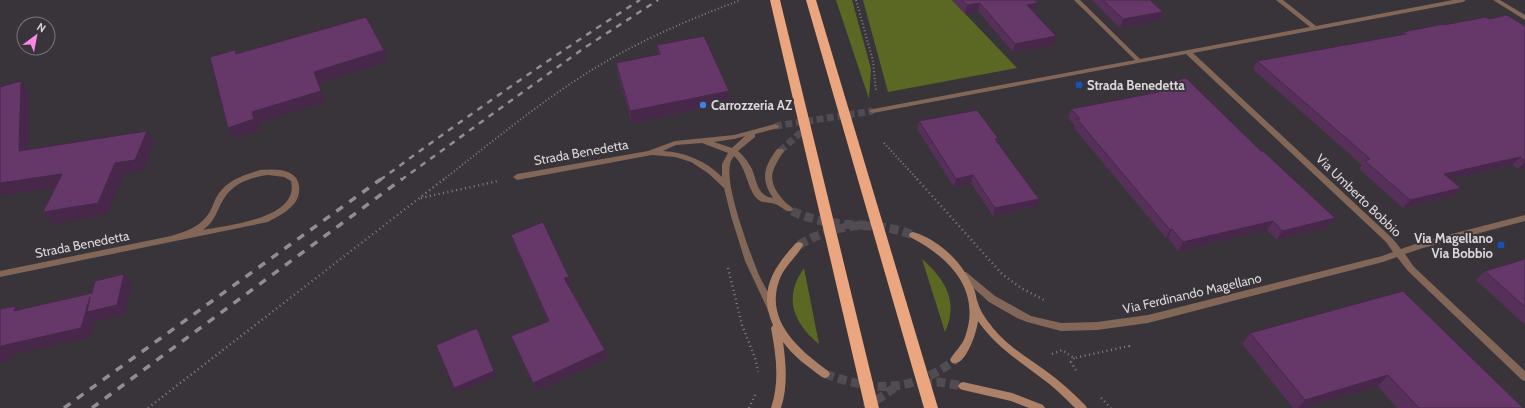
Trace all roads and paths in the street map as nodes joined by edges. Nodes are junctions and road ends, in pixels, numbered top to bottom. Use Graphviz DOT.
graph roads {
  1 [pos="741,0"];
  2 [pos="775,0"];
  3 [pos="811,0"];
  4 [pos="856,0"];
  5 [pos="1077,0"];
  6 [pos="1279,0"];
  7 [pos="1463,0"];
  8 [pos="1496,0"];
  9 [pos="1525,18"];
  10 [pos="1315,28"];
  11 [pos="1188,52"];
  12 [pos="1139,61"];
  13 [pos="882,110"];
  14 [pos="873,111"];
  15 [pos="687,140"];
  16 [pos="884,143"];
  17 [pos="780,151"];
  18 [pos="734,152"];
  19 [pos="649,153"];
  20 [pos="517,176"];
  21 [pos="728,193"];
  22 [pos="419,199"];
  23 [pos="1525,218"];
  24 [pos="913,235"];
  25 [pos="168,240"];
  26 [pos="799,245"];
  27 [pos="1399,253"];
  28 [pos="726,263"];
  29 [pos="958,268"];
  30 [pos="0,274"];
  31 [pos="973,301"];
  32 [pos="1047,302"];
  33 [pos="773,314"];
  34 [pos="1114,324"];
  35 [pos="1047,359"];
  36 [pos="955,360"];
  37 [pos="825,374"];
  38 [pos="758,375"];
  39 [pos="1525,377"];
  40 [pos="963,386"];
  41 [pos="757,391"];
  42 [pos="148,408"];
  43 [pos="749,408"];
  44 [pos="776,408"];
  45 [pos="872,408"];
  46 [pos="931,408"];
  47 [pos="1040,408"];
  48 [pos="1082,408"];
  1 -- 22 [label="path"];
  2 -- 45 [label="highway"];
  3 -- 46 [label="highway"];
  4 -- 13 [label="path"];
  5 -- 12 [label="street"];
  6 -- 10 [label="street"];
  7 -- 10 [label="street"];
  8 -- 9 [label="street"];
  10 -- 11 [label="street"];
  11 -- 12 [label="street"];
  11 -- 27 [label="street, Via Umberto Bobbio"];
  12 -- 13 [label="street"];
  13 -- 14 [label="street"];
  15 -- 18 [label="street"];
  15 -- 18 [label="street, Strada Benedetta"];
  15 -- 19 [label="street, Strada Benedetta"];
  16 -- 32 [label="path"];
  17 -- 18 [label="street"];
  18 -- 21 [label="street, Strada Benedetta"];
  19 -- 20 [label="street, Strada Benedetta"];
  19 -- 21 [label="street, Strada Benedetta"];
  20 -- 22 [label="path"];
  21 -- 33 [label="street, Strada Benedetta"];
  22 -- 42 [label="path"];
  23 -- 27 [label="street, Via Ferdinando Magellano"];
  24 -- 29 [label="street, Via Ferdinando Magellano"];
  25 -- 25 [label="street, Strada Benedetta"];
  25 -- 30 [label="street, Strada Benedetta"];
  26 -- 33 [label="street"];
  27 -- 34 [label="street, Via Ferdinando Magellano"];
  27 -- 39 [label="street, Via Umberto Bobbio"];
  28 -- 38 [label="path"];
  29 -- 31 [label="street, Via Ferdinando Magellano"];
  29 -- 34 [label="street, Via Ferdinando Magellano"];
  31 -- 36 [label="street, Via Ferdinando Magellano"];
  31 -- 48 [label="street"];
  33 -- 37 [label="street"];
  33 -- 44 [label="street"];
  34 -- 35 [label="path"];
  40 -- 47 [label="street"];
  41 -- 43 [label="path"];
}
